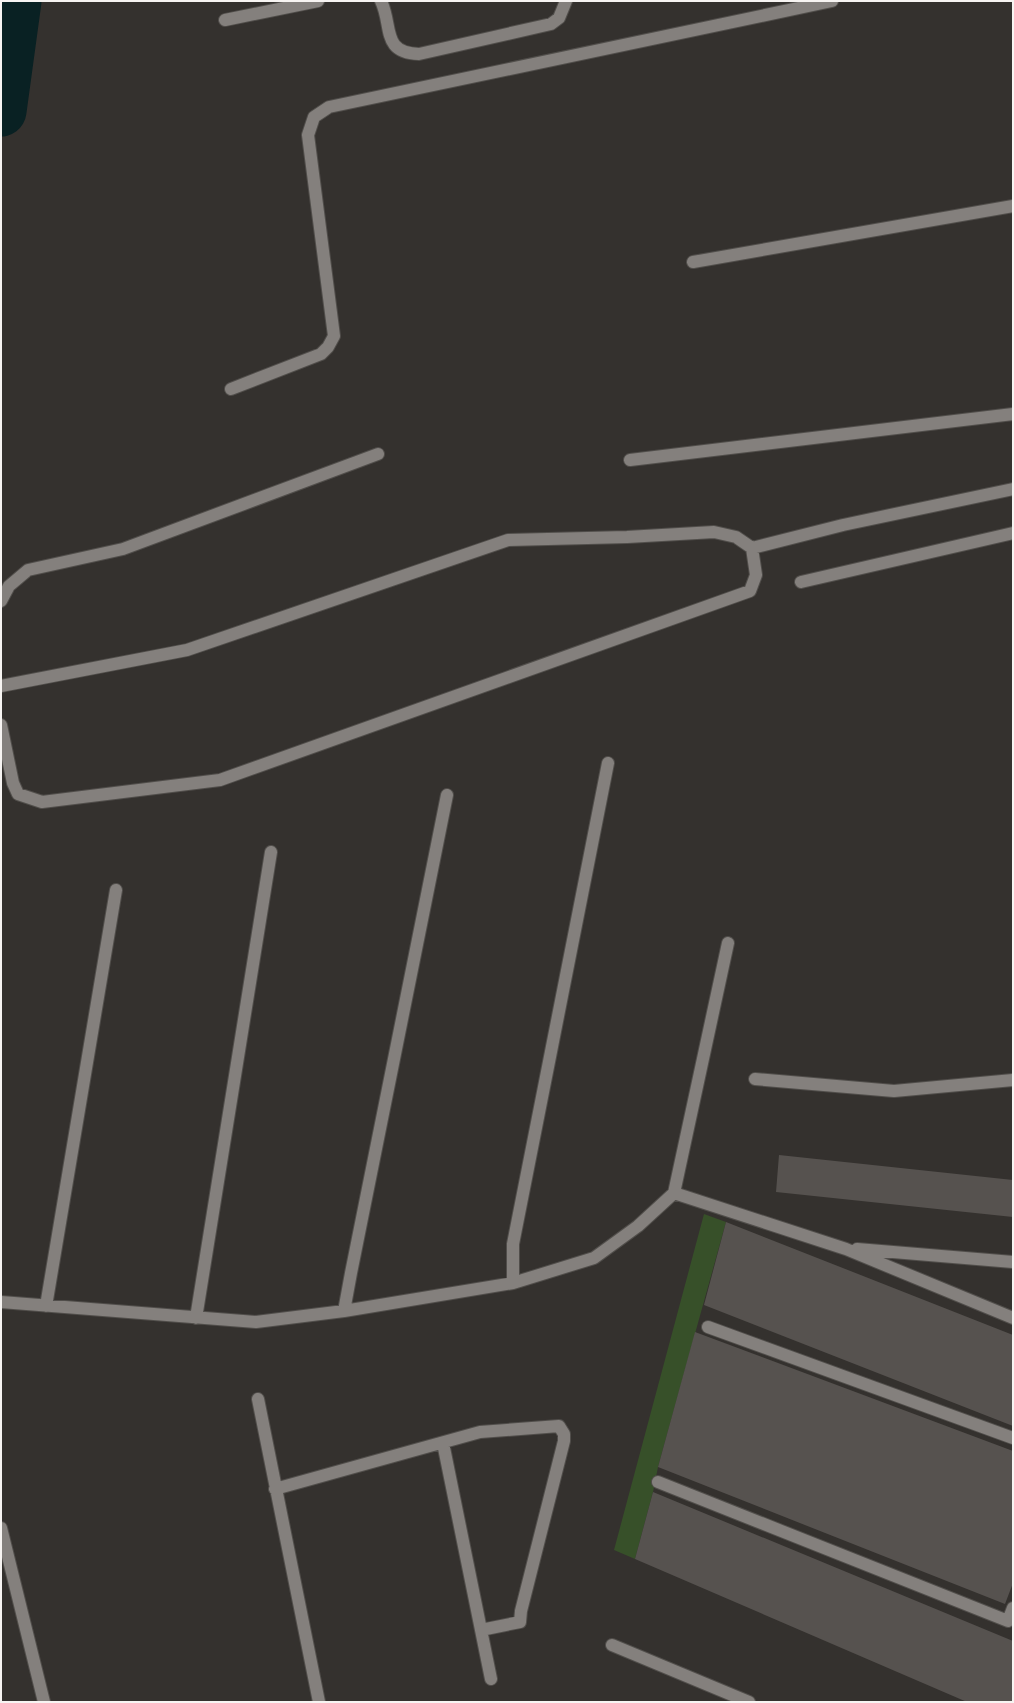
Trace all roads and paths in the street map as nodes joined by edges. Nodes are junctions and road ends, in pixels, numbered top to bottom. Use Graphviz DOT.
graph roads {
  1 [pos="318,1"];
  2 [pos="381,1"];
  3 [pos="566,1"];
  4 [pos="832,1"];
  5 [pos="225,20"];
  6 [pos="1013,206"];
  7 [pos="693,262"];
  8 [pos="231,389"];
  9 [pos="1013,414"];
  10 [pos="378,454"];
  11 [pos="630,460"];
  12 [pos="1013,489"];
  13 [pos="1013,533"];
  14 [pos="752,548"];
  15 [pos="801,582"];
  16 [pos="1,601"];
  17 [pos="1,686"];
  18 [pos="1,725"];
  19 [pos="608,763"];
  20 [pos="447,796"];
  21 [pos="271,852"];
  22 [pos="116,890"];
  23 [pos="728,943"];
  24 [pos="755,1079"];
  25 [pos="1013,1080"];
  26 [pos="674,1193"];
  27 [pos="846,1249"];
  28 [pos="1013,1262"];
  29 [pos="513,1283"];
  30 [pos="1,1302"];
  31 [pos="46,1306"];
  32 [pos="344,1312"];
  33 [pos="196,1318"];
  34 [pos="1013,1318"];
  35 [pos="708,1327"];
  36 [pos="258,1399"];
  37 [pos="1013,1438"];
  38 [pos="442,1443"];
  39 [pos="658,1482"];
  40 [pos="275,1489"];
  41 [pos="1,1528"];
  42 [pos="1013,1608"];
  43 [pos="481,1630"];
  44 [pos="612,1645"];
  45 [pos="491,1679"];
  46 [pos="44,1702"];
  47 [pos="319,1702"];
  48 [pos="749,1702"];
  1 -- 5 [label="street"];
  2 -- 3 [label="street"];
  4 -- 8 [label="street"];
  6 -- 7 [label="street"];
  9 -- 11 [label="street"];
  10 -- 16 [label="street"];
  12 -- 14 [label="street"];
  13 -- 15 [label="street"];
  14 -- 17 [label="street"];
  14 -- 18 [label="street"];
  19 -- 29 [label="street"];
  20 -- 32 [label="street"];
  21 -- 33 [label="street"];
  22 -- 31 [label="street"];
  23 -- 26 [label="street"];
  24 -- 25 [label="street"];
  26 -- 27 [label="street"];
  26 -- 29 [label="street"];
  27 -- 28 [label="street"];
  27 -- 34 [label="street"];
  29 -- 32 [label="street"];
  30 -- 31 [label="street"];
  31 -- 33 [label="street"];
  32 -- 33 [label="street"];
  35 -- 37 [label="street"];
  36 -- 40 [label="street"];
  38 -- 40 [label="street"];
  38 -- 43 [label="street"];
  38 -- 43 [label="street"];
  39 -- 42 [label="street"];
  40 -- 47 [label="street"];
  41 -- 46 [label="street"];
  43 -- 45 [label="street"];
  44 -- 48 [label="street"];
}
